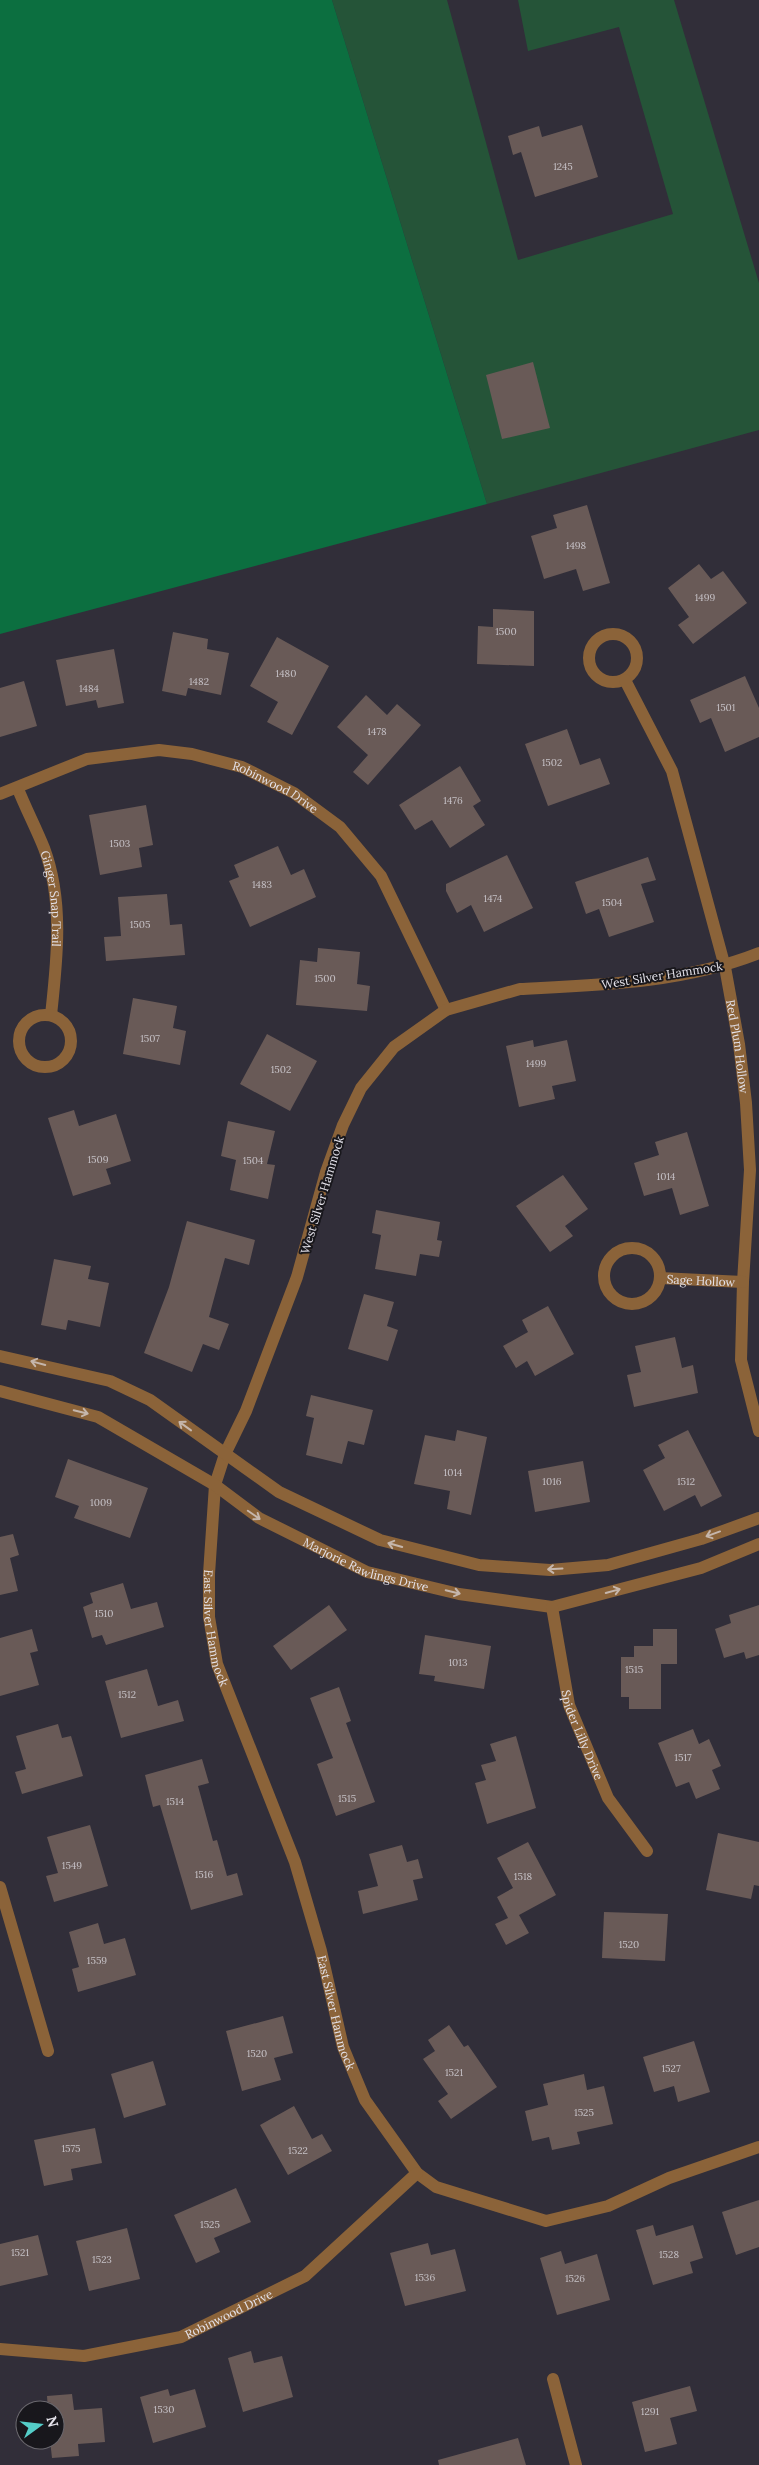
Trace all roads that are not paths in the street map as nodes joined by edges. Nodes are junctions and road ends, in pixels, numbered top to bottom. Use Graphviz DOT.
graph roads {
  1 [pos="625,680"];
  2 [pos="18,789"];
  3 [pos="0,794"];
  4 [pos="759,953"];
  5 [pos="725,967"];
  6 [pos="446,1010"];
  7 [pos="51,1015"];
  8 [pos="660,1278"];
  9 [pos="743,1282"];
  10 [pos="0,1356"];
  11 [pos="0,1391"];
  12 [pos="759,1431"];
  13 [pos="225,1454"];
  14 [pos="215,1486"];
  15 [pos="759,1518"];
  16 [pos="759,1544"];
  17 [pos="552,1607"];
  18 [pos="647,1851"];
  19 [pos="0,1887"];
  20 [pos="48,2050"];
  21 [pos="759,2147"];
  22 [pos="417,2173"];
  23 [pos="0,2349"];
  24 [pos="553,2379"];
  25 [pos="576,2465"];
  1 -- 5 [label="street, Red Plum Hollow"];
  2 -- 3 [label="street, Robinwood Drive"];
  2 -- 6 [label="street, Robinwood Drive"];
  2 -- 7 [label="street, Ginger Snap Trail"];
  4 -- 5 [label="street, West Silver Hammock"];
  5 -- 6 [label="street, West Silver Hammock"];
  5 -- 9 [label="street, Red Plum Hollow"];
  6 -- 13 [label="street, West Silver Hammock"];
  7 -- 7 [label="street"];
  8 -- 8 [label="street, Sage Hollow"];
  8 -- 9 [label="street, Sage Hollow"];
  9 -- 12 [label="street, Red Plum Hollow"];
  13 -- 10 [label="street, one-way"];
  11 -- 14 [label="street, Marjorie Rawlings Drive, one-way"];
  13 -- 14 [label="street, West Silver Hammock"];
  15 -- 13 [label="street, one-way"];
  14 -- 17 [label="street, Marjorie Rawlings Drive, one-way"];
  14 -- 22 [label="street, East Silver Hammock"];
  17 -- 16 [label="street, Marjorie Rawlings Drive, one-way"];
  17 -- 18 [label="street, Spider Lilly Drive"];
  19 -- 20 [label="street"];
  21 -- 22 [label="street, East Silver Hammock"];
  22 -- 23 [label="street, Robinwood Drive"];
  24 -- 25 [label="street"];
}
